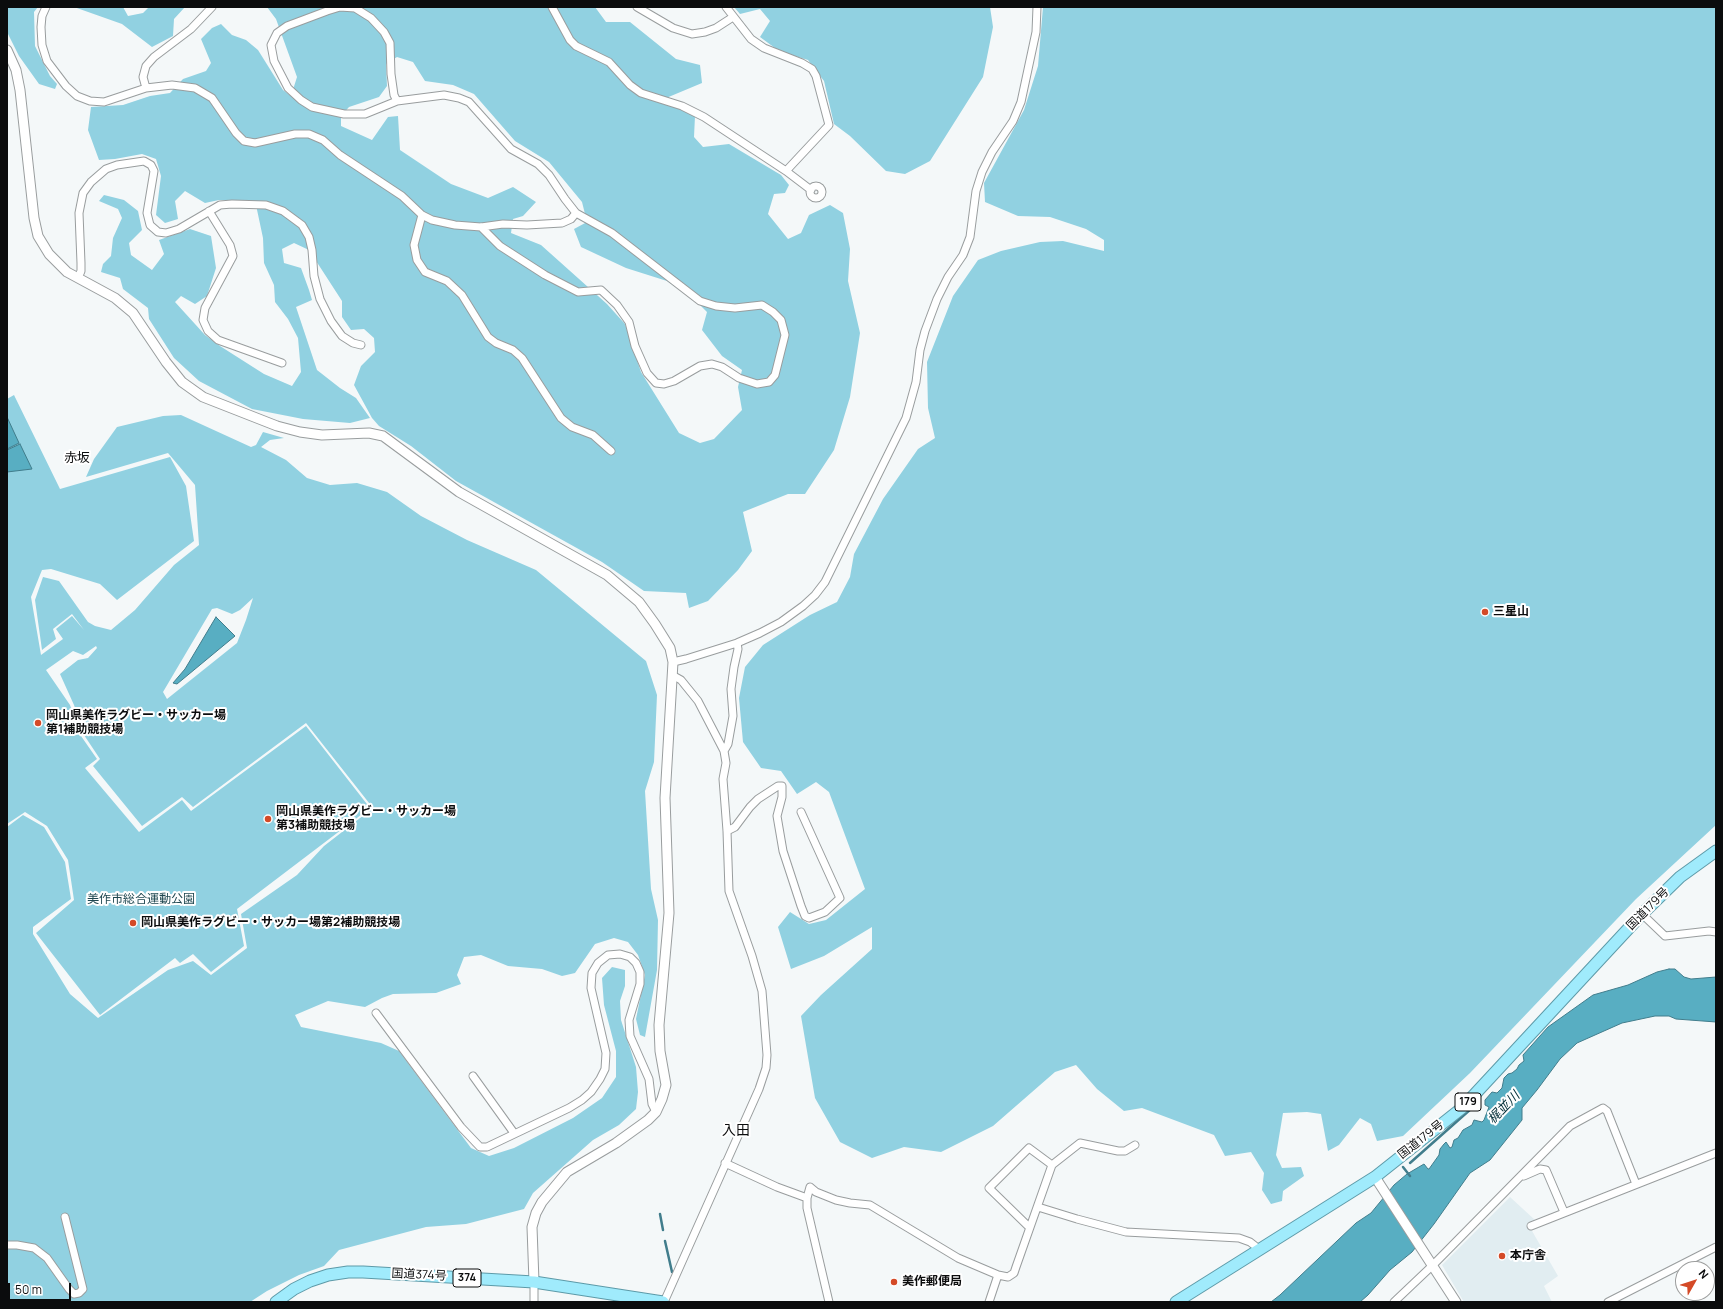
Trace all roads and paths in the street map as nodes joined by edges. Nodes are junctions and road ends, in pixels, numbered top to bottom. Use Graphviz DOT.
graph roads {
  1 [pos="46,7"];
  2 [pos="212,7"];
  3 [pos="552,7"];
  4 [pos="638,7"];
  5 [pos="726,7"];
  6 [pos="1037,7"];
  7 [pos="733,17"];
  8 [pos="7,50"];
  9 [pos="146,88"];
  10 [pos="397,101"];
  11 [pos="786,171"];
  12 [pos="810,190"];
  13 [pos="209,211"];
  14 [pos="576,213"];
  15 [pos="422,215"];
  16 [pos="481,228"];
  17 [pos="78,278"];
  18 [pos="361,346"];
  19 [pos="282,363"];
  20 [pos="611,450"];
  21 [pos="737,643"];
  22 [pos="673,662"];
  23 [pos="672,675"];
  24 [pos="724,752"];
  25 [pos="801,812"];
  26 [pos="728,831"];
  27 [pos="1716,851"];
  28 [pos="1642,914"];
  29 [pos="1716,932"];
  30 [pos="376,1013"];
  31 [pos="473,1076"];
  32 [pos="656,1112"];
  33 [pos="514,1134"];
  34 [pos="1135,1145"];
  35 [pos="1716,1153"];
  36 [pos="725,1163"];
  37 [pos="1052,1165"];
  38 [pos="1375,1177"];
  39 [pos="1520,1178"];
  40 [pos="1636,1184"];
  41 [pos="807,1198"];
  42 [pos="1038,1207"];
  43 [pos="1564,1212"];
  44 [pos="65,1216"];
  45 [pos="1531,1226"];
  46 [pos="1029,1227"];
  47 [pos="7,1245"];
  48 [pos="1716,1247"];
  49 [pos="1259,1249"];
  50 [pos="1431,1262"];
  51 [pos="998,1275"];
  52 [pos="534,1282"];
  53 [pos="276,1302"];
  54 [pos="534,1302"];
  55 [pos="664,1302"];
  56 [pos="829,1302"];
  57 [pos="989,1302"];
  58 [pos="1176,1302"];
  59 [pos="1394,1302"];
  60 [pos="1456,1302"];
  61 [pos="1608,1302"];
  1 -- 9 [label="street"];
  2 -- 9 [label="street"];
  3 -- 11 [label="street"];
  4 -- 7 [label="street"];
  5 -- 7 [label="street"];
  6 -- 21 [label="street"];
  7 -- 11 [label="street"];
  8 -- 17 [label="street"];
  9 -- 15 [label="street"];
  10 -- 10 [label="street"];
  10 -- 14 [label="street"];
  11 -- 12 [label="street"];
  13 -- 17 [label="street"];
  13 -- 18 [label="street"];
  13 -- 19 [label="street"];
  14 -- 16 [label="street"];
  14 -- 16 [label="street"];
  15 -- 16 [label="street"];
  15 -- 20 [label="street"];
  17 -- 22 [label="street"];
  21 -- 22 [label="street"];
  21 -- 24 [label="street"];
  22 -- 23 [label="street"];
  23 -- 24 [label="street"];
  23 -- 32 [label="street"];
  24 -- 26 [label="street"];
  25 -- 26 [label="street"];
  26 -- 36 [label="street"];
  27 -- 28 [label="highway, 国道179号 / 179"];
  28 -- 29 [label="street"];
  28 -- 38 [label="highway, 国道179号 / 179"];
  30 -- 33 [label="street"];
  31 -- 33 [label="street"];
  32 -- 33 [label="street"];
  32 -- 52 [label="street"];
  34 -- 37 [label="street"];
  35 -- 40 [label="street"];
  36 -- 41 [label="street"];
  36 -- 55 [label="street"];
  37 -- 42 [label="street"];
  37 -- 46 [label="street"];
  38 -- 49 [label="highway, 国道179号 / 179"];
  38 -- 50 [label="street"];
  39 -- 40 [label="street"];
  39 -- 43 [label="street"];
  39 -- 50 [label="street"];
  40 -- 43 [label="street"];
  41 -- 51 [label="street"];
  41 -- 56 [label="street"];
  42 -- 46 [label="street"];
  42 -- 49 [label="street"];
  43 -- 45 [label="street"];
  44 -- 47 [label="street"];
  46 -- 51 [label="street"];
  48 -- 61 [label="street"];
  49 -- 58 [label="highway, 国道179号 / 179"];
  50 -- 59 [label="street"];
  50 -- 60 [label="street"];
  51 -- 57 [label="street"];
  52 -- 53 [label="highway, 国道374号 / 374"];
  52 -- 54 [label="street"];
  52 -- 55 [label="highway, 国道374号 / 374"];
}
